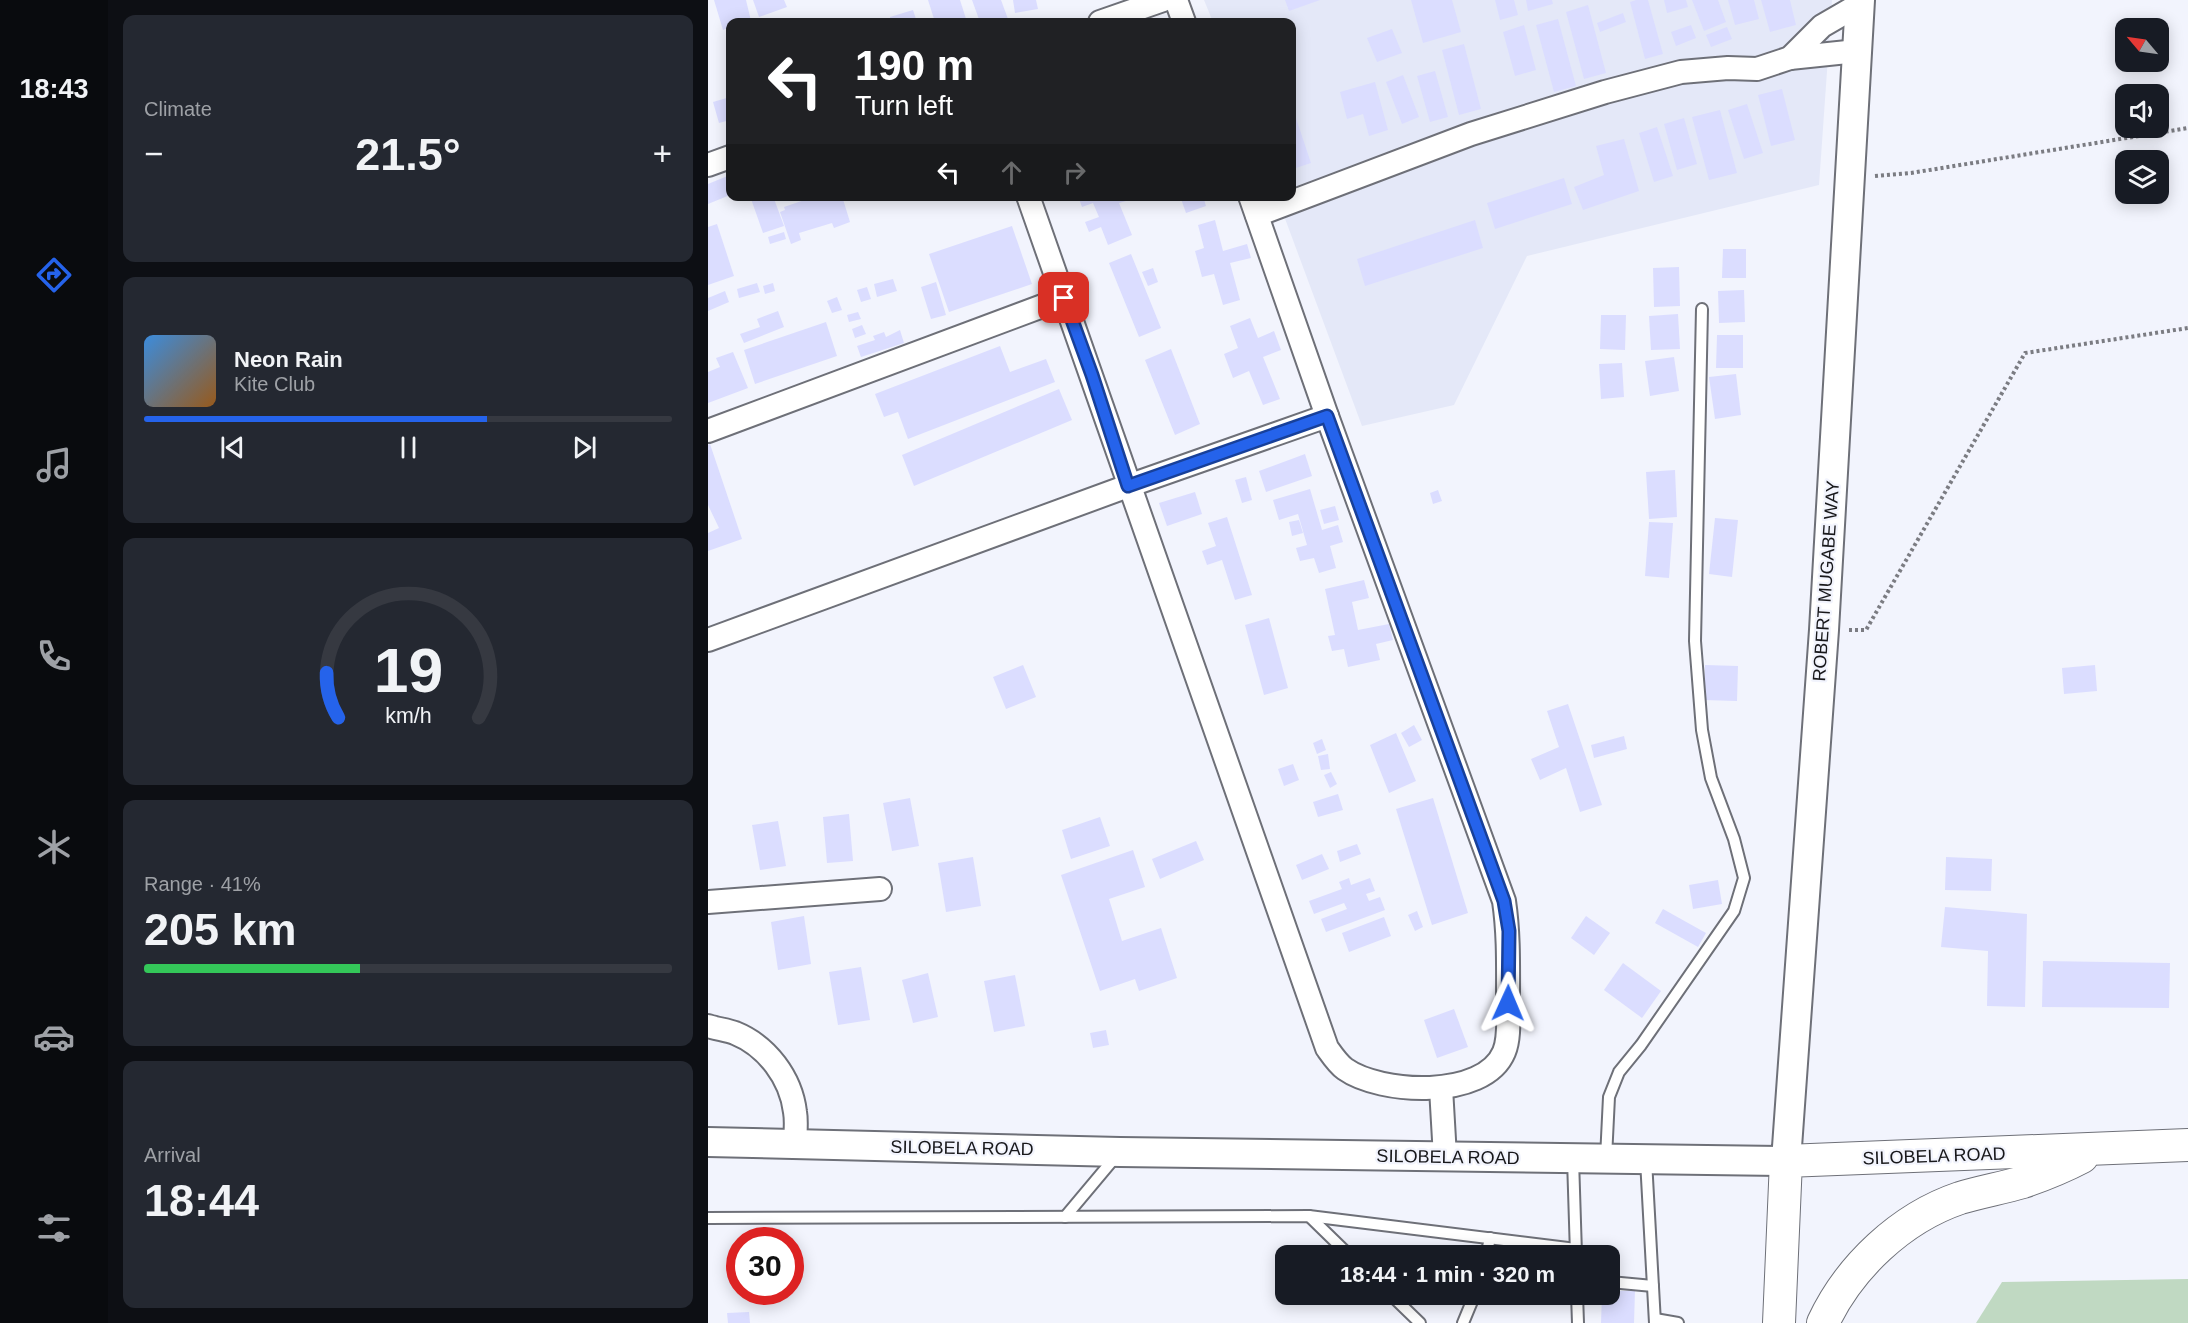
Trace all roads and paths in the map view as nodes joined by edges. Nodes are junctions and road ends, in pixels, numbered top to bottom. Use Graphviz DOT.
graph roads {
  1 [pos="1163,0"];
  2 [pos="1176,0"];
  3 [pos="1860,2"];
  4 [pos="1111,18"];
  5 [pos="1183,18"];
  6 [pos="1857,51"];
  7 [pos="1790,58"];
  8 [pos="2188,128"];
  9 [pos="726,158"];
  10 [pos="708,165"];
  11 [pos="1850,179"];
  12 [pos="1296,192"];
  13 [pos="1030,201"];
  14 [pos="1269,201"];
  15 [pos="1254,206"];
  16 [pos="1064,298"];
  17 [pos="1702,309"];
  18 [pos="2188,328"];
  19 [pos="1327,416"];
  20 [pos="708,431"];
  21 [pos="1128,486"];
  22 [pos="1824,630"];
  23 [pos="708,640"];
  24 [pos="880,889"];
  25 [pos="708,902"];
  26 [pos="708,1026"];
  27 [pos="1441,1088"];
  28 [pos="708,1142"];
  29 [pos="795,1145"];
  30 [pos="2188,1145"];
  31 [pos="2097,1150"];
  32 [pos="1120,1152"];
  33 [pos="1445,1157"];
  34 [pos="1573,1158"];
  35 [pos="1606,1159"];
  36 [pos="1646,1160"];
  37 [pos="1786,1161"];
  38 [pos="1309,1216"];
  39 [pos="1065,1217"];
  40 [pos="708,1218"];
  41 [pos="1490,1238"];
  42 [pos="1339,1245"];
  43 [pos="1488,1245"];
  44 [pos="1533,1245"];
  45 [pos="1576,1245"];
  46 [pos="1620,1283"];
  47 [pos="1653,1286"];
  48 [pos="1401,1305"];
  49 [pos="1470,1305"];
  50 [pos="1577,1305"];
  51 [pos="1655,1321"];
  52 [pos="1420,1323"];
  53 [pos="1462,1323"];
  54 [pos="1578,1323"];
  55 [pos="1678,1323"];
  56 [pos="1779,1323"];
  57 [pos="1823,1323"];
  1 -- 4 [label="street"];
  2 -- 5 [label="street"];
  3 -- 6 [label="street, ROBERT MUGABE WAY"];
  3 -- 7 [label="street"];
  6 -- 7 [label="street"];
  6 -- 11 [label="street, ROBERT MUGABE WAY"];
  7 -- 12 [label="street"];
  8 -- 11 [label="path"];
  9 -- 10 [label="street"];
  11 -- 22 [label="street, ROBERT MUGABE WAY"];
  13 -- 16 [label="street"];
  14 -- 15 [label="street"];
  15 -- 19 [label="street"];
  16 -- 20 [label="street"];
  16 -- 21 [label="street"];
  17 -- 35 [label="lane"];
  18 -- 22 [label="path"];
  19 -- 21 [label="street"];
  19 -- 27 [label="street"];
  21 -- 23 [label="street"];
  21 -- 27 [label="street"];
  22 -- 37 [label="street, ROBERT MUGABE WAY"];
  24 -- 25 [label="street"];
  26 -- 29 [label="street"];
  27 -- 33 [label="street"];
  28 -- 29 [label="street, SILOBELA ROAD"];
  29 -- 32 [label="street, SILOBELA ROAD"];
  30 -- 31 [label="main road, SILOBELA ROAD"];
  31 -- 37 [label="main road, SILOBELA ROAD"];
  31 -- 57 [label="main road"];
  32 -- 33 [label="street, SILOBELA ROAD"];
  32 -- 39 [label="lane"];
  33 -- 34 [label="street, SILOBELA ROAD"];
  34 -- 35 [label="street, SILOBELA ROAD"];
  34 -- 45 [label="lane"];
  35 -- 36 [label="street, SILOBELA ROAD"];
  36 -- 37 [label="street, SILOBELA ROAD"];
  36 -- 47 [label="lane"];
  37 -- 56 [label="main road"];
  38 -- 39 [label="lane"];
  38 -- 41 [label="lane"];
  38 -- 42 [label="lane"];
  39 -- 40 [label="lane"];
  41 -- 43 [label="lane"];
  41 -- 44 [label="lane"];
  46 -- 47 [label="lane"];
  47 -- 51 [label="lane"];
  48 -- 52 [label="lane"];
  49 -- 53 [label="lane"];
  50 -- 54 [label="lane"];
  51 -- 55 [label="lane"];
}
